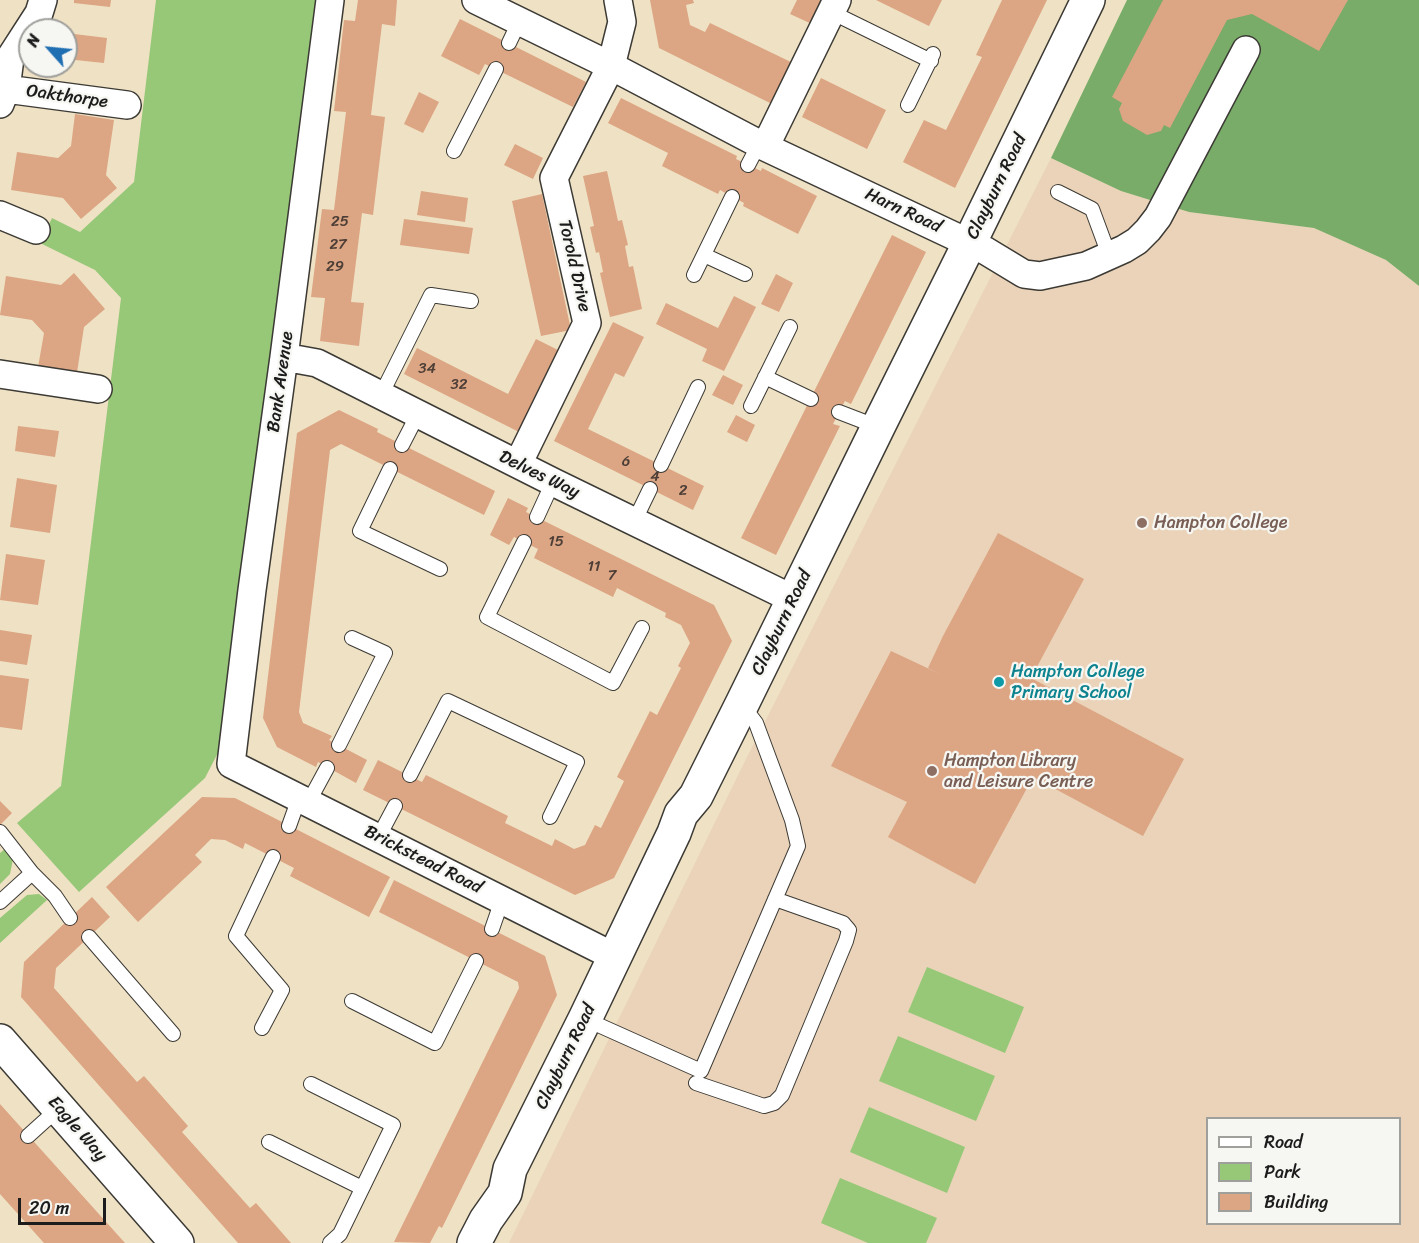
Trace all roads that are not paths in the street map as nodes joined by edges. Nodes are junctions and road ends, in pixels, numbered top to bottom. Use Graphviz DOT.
graph roads {
  1 [pos="42,0"];
  2 [pos="330,0"];
  3 [pos="476,0"];
  4 [pos="618,0"];
  5 [pos="1088,0"];
  6 [pos="834,6"];
  7 [pos="1246,50"];
  8 [pos="5,55"];
  9 [pos="611,66"];
  10 [pos="496,69"];
  11 [pos="3,96"];
  12 [pos="127,105"];
  13 [pos="908,105"];
  14 [pos="454,151"];
  15 [pos="757,152"];
  16 [pos="1058,192"];
  17 [pos="732,197"];
  18 [pos="0,215"];
  19 [pos="36,230"];
  20 [pos="969,244"];
  21 [pos="704,255"];
  22 [pos="1109,255"];
  23 [pos="745,274"];
  24 [pos="694,275"];
  25 [pos="471,301"];
  26 [pos="790,327"];
  27 [pos="284,357"];
  28 [pos="0,374"];
  29 [pos="765,377"];
  30 [pos="698,387"];
  31 [pos="98,389"];
  32 [pos="381,395"];
  33 [pos="811,399"];
  34 [pos="751,406"];
  35 [pos="839,412"];
  36 [pos="418,414"];
  37 [pos="878,427"];
  38 [pos="402,445"];
  39 [pos="518,464"];
  40 [pos="661,465"];
  41 [pos="390,469"];
  42 [pos="553,482"];
  43 [pos="650,489"];
  44 [pos="537,517"];
  45 [pos="634,522"];
  46 [pos="524,542"];
  47 [pos="440,569"];
  48 [pos="793,599"];
  49 [pos="642,628"];
  50 [pos="352,638"];
  51 [pos="742,704"];
  52 [pos="339,745"];
  53 [pos="231,764"];
  54 [pos="327,768"];
  55 [pos="410,775"];
  56 [pos="304,800"];
  57 [pos="395,806"];
  58 [pos="550,817"];
  59 [pos="289,826"];
  60 [pos="0,832"];
  61 [pos="378,838"];
  62 [pos="273,857"];
  63 [pos="32,873"];
  64 [pos="775,899"];
  65 [pos="502,900"];
  66 [pos="0,902"];
  67 [pos="70,918"];
  68 [pos="492,929"];
  69 [pos="89,937"];
  70 [pos="615,957"];
  71 [pos="476,961"];
  72 [pos="352,1001"];
  73 [pos="585,1019"];
  74 [pos="262,1028"];
  75 [pos="173,1034"];
  76 [pos="0,1041"];
  77 [pos="696,1083"];
  78 [pos="311,1084"];
  79 [pos="59,1108"];
  80 [pos="28,1136"];
  81 [pos="269,1142"];
  82 [pos="362,1188"];
  83 [pos="177,1243"];
  84 [pos="330,1243"];
  85 [pos="474,1243"];
  1 -- 8 [label="street, Oakthorpe"];
  2 -- 27 [label="street, Bank Avenue"];
  3 -- 9 [label="street, Harn Road"];
  4 -- 9 [label="street"];
  5 -- 20 [label="street, Clayburn Road"];
  6 -- 13 [label="lane"];
  6 -- 15 [label="street"];
  7 -- 22 [label="street, Harn Road"];
  8 -- 11 [label="street, Oakthorpe"];
  9 -- 15 [label="street, Harn Road"];
  9 -- 39 [label="street, Torold Drive"];
  10 -- 14 [label="lane"];
  11 -- 12 [label="street, Oakthorpe"];
  15 -- 20 [label="street, Harn Road"];
  16 -- 22 [label="lane"];
  17 -- 21 [label="lane"];
  18 -- 19 [label="street"];
  20 -- 22 [label="street, Harn Road"];
  20 -- 37 [label="street, Clayburn Road"];
  21 -- 23 [label="lane"];
  21 -- 24 [label="lane"];
  25 -- 32 [label="lane"];
  26 -- 29 [label="lane"];
  27 -- 32 [label="street, Delves Way"];
  27 -- 53 [label="street, Bank Avenue"];
  28 -- 31 [label="street"];
  29 -- 33 [label="lane"];
  29 -- 34 [label="lane"];
  30 -- 40 [label="lane"];
  32 -- 36 [label="street, Delves Way"];
  35 -- 37 [label="lane"];
  36 -- 38 [label="lane"];
  36 -- 39 [label="street, Delves Way"];
  37 -- 48 [label="street, Clayburn Road"];
  39 -- 42 [label="street, Delves Way"];
  41 -- 47 [label="lane"];
  42 -- 44 [label="lane"];
  42 -- 45 [label="street, Delves Way"];
  43 -- 45 [label="lane"];
  45 -- 48 [label="street, Delves Way"];
  46 -- 49 [label="lane"];
  48 -- 51 [label="street, Clayburn Road"];
  50 -- 52 [label="lane"];
  51 -- 64 [label="lane"];
  51 -- 70 [label="street, Clayburn Road"];
  53 -- 56 [label="street, Brickstead Road"];
  54 -- 56 [label="lane"];
  55 -- 58 [label="lane"];
  56 -- 59 [label="lane"];
  56 -- 61 [label="street, Brickstead Road"];
  57 -- 61 [label="lane"];
  60 -- 63 [label="lane"];
  61 -- 65 [label="street, Brickstead Road"];
  62 -- 74 [label="lane"];
  63 -- 66 [label="lane"];
  63 -- 67 [label="lane"];
  64 -- 73 [label="lane"];
  64 -- 77 [label="lane"];
  65 -- 68 [label="lane"];
  65 -- 70 [label="street, Brickstead Road"];
  69 -- 75 [label="lane"];
  70 -- 73 [label="street, Clayburn Road"];
  71 -- 72 [label="lane"];
  73 -- 85 [label="street, Clayburn Road"];
  76 -- 79 [label="street, Eagle Way"];
  78 -- 82 [label="lane"];
  79 -- 80 [label="lane"];
  79 -- 83 [label="street, Eagle Way"];
  81 -- 82 [label="lane"];
  82 -- 84 [label="lane"];
}
